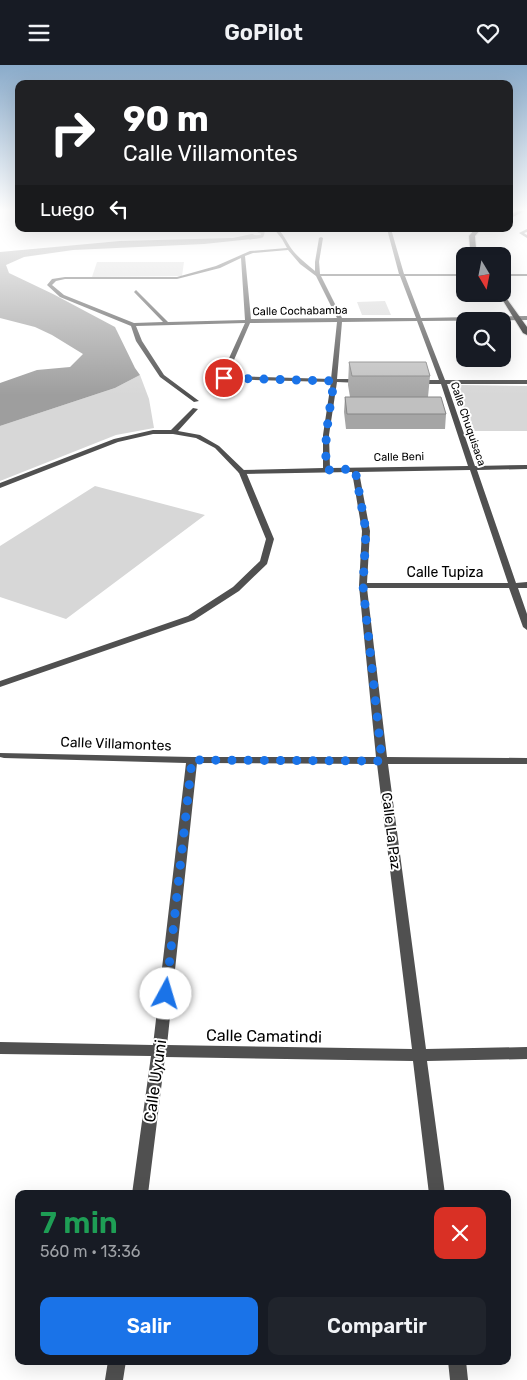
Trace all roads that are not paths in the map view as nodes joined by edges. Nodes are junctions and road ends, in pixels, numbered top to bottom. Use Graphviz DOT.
graph roads {
  1 [pos="198,272"];
  2 [pos="245,272"];
  3 [pos="314,272"];
  4 [pos="318,275"];
  5 [pos="402,275"];
  6 [pos="456,275"];
  7 [pos="511,275"];
  8 [pos="527,275"];
  9 [pos="136,291"];
  10 [pos="508,303"];
  11 [pos="518,318"];
  12 [pos="527,318"];
  13 [pos="418,319"];
  14 [pos="340,320"];
  15 [pos="248,321"];
  16 [pos="166,323"];
  17 [pos="132,325"];
  18 [pos="527,333"];
  19 [pos="334,381"];
  20 [pos="364,381"];
  21 [pos="413,382"];
  22 [pos="443,382"];
  23 [pos="527,382"];
  24 [pos="196,401"];
  25 [pos="194,409"];
  26 [pos="173,432"];
  27 [pos="472,467"];
  28 [pos="527,467"];
  29 [pos="355,469"];
  30 [pos="327,470"];
  31 [pos="242,472"];
  32 [pos="0,486"];
  33 [pos="512,585"];
  34 [pos="527,585"];
  35 [pos="363,586"];
  36 [pos="527,627"];
  37 [pos="0,684"];
  38 [pos="1,756"];
  39 [pos="192,760"];
  40 [pos="382,761"];
  41 [pos="527,761"];
  42 [pos="0,1048"];
  43 [pos="159,1052"];
  44 [pos="527,1053"];
  45 [pos="420,1055"];
  46 [pos="141,1190"];
  47 [pos="437,1190"];
  48 [pos="116,1365"];
  49 [pos="457,1365"];
  50 [pos="114,1380"];
  51 [pos="459,1380"];
  1 -- 17 [label="street"];
  2 -- 15 [label="street"];
  3 -- 4 [label="street"];
  4 -- 5 [label="street"];
  4 -- 14 [label="street"];
  5 -- 6 [label="street"];
  5 -- 13 [label="street, Calle Chuquisaca"];
  7 -- 8 [label="street"];
  9 -- 16 [label="street"];
  10 -- 11 [label="highway"];
  11 -- 12 [label="street, Calle Cochabamba"];
  11 -- 13 [label="street, Calle Cochabamba"];
  11 -- 18 [label="highway"];
  13 -- 14 [label="street, Calle Cochabamba"];
  13 -- 22 [label="street, Calle Chuquisaca"];
  14 -- 15 [label="street, Calle Cochabamba"];
  14 -- 19 [label="street"];
  15 -- 16 [label="street, Calle Cochabamba"];
  15 -- 19 [label="street"];
  16 -- 17 [label="street, Calle Cochabamba"];
  17 -- 24 [label="street"];
  19 -- 20 [label="street"];
  19 -- 30 [label="street"];
  21 -- 22 [label="street"];
  22 -- 23 [label="street"];
  22 -- 27 [label="street, Calle Chuquisaca"];
  25 -- 26 [label="street"];
  26 -- 31 [label="street"];
  26 -- 32 [label="street"];
  27 -- 28 [label="street, Calle Beni"];
  27 -- 29 [label="street, Calle Beni"];
  27 -- 33 [label="street, Calle Chuquisaca"];
  29 -- 30 [label="street, Calle Beni"];
  29 -- 35 [label="street, Calle La Paz"];
  30 -- 31 [label="street, Calle Beni"];
  31 -- 37 [label="street"];
  33 -- 34 [label="street, Calle Tupiza"];
  33 -- 35 [label="street, Calle Tupiza"];
  33 -- 36 [label="street, Calle Chuquisaca"];
  35 -- 40 [label="street, Calle La Paz"];
  38 -- 39 [label="street, Calle Villamontes"];
  39 -- 40 [label="street, Calle Villamontes"];
  39 -- 43 [label="street, Calle Uyuni"];
  40 -- 41 [label="street, Calle Villamontes"];
  40 -- 45 [label="street, Calle La Paz"];
  42 -- 43 [label="street, Calle Camatindi"];
  43 -- 45 [label="street, Calle Camatindi"];
  43 -- 46 [label="street, Calle Uyuni"];
  44 -- 45 [label="street, Calle Camatindi"];
  45 -- 47 [label="street, Calle La Paz"];
  48 -- 50 [label="street"];
  49 -- 51 [label="street"];
}
